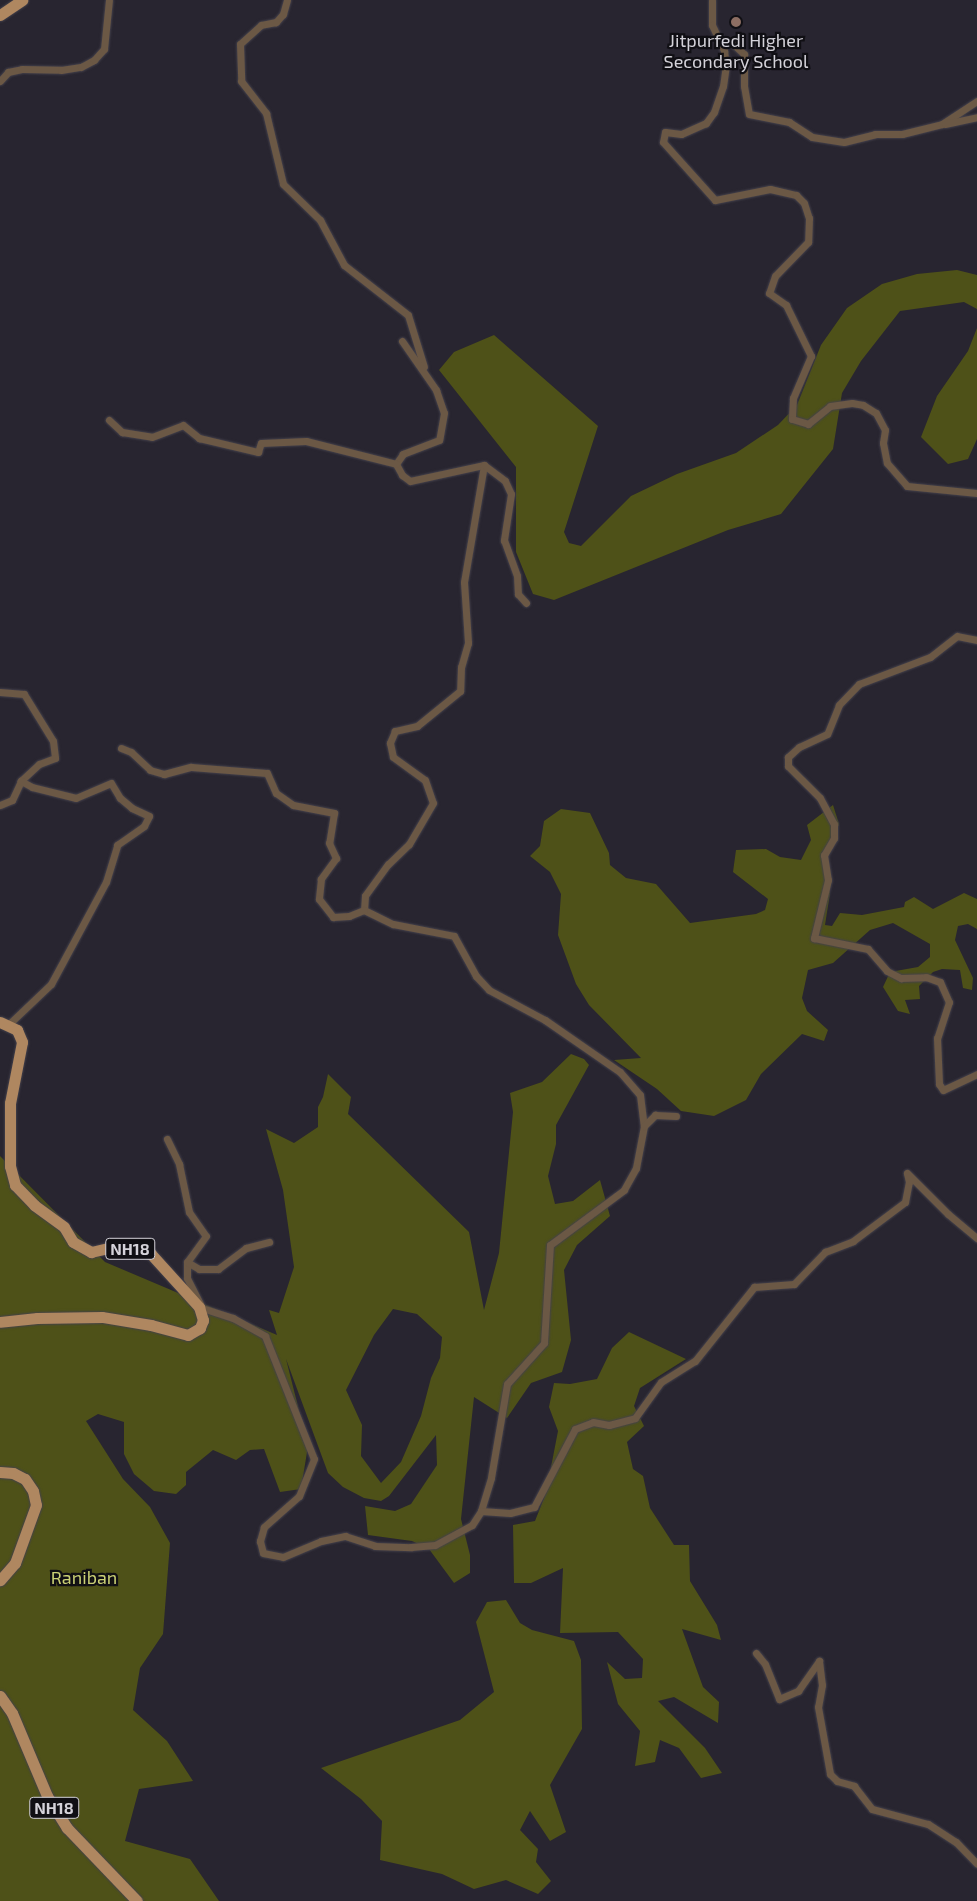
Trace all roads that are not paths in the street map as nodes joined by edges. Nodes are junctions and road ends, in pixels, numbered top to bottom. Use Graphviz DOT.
graph roads {
  1 [pos="22,0"];
  2 [pos="109,0"];
  3 [pos="287,0"];
  4 [pos="712,0"];
  5 [pos="0,15"];
  6 [pos="718,41"];
  7 [pos="0,81"];
  8 [pos="977,101"];
  9 [pos="977,117"];
  10 [pos="942,124"];
  11 [pos="402,341"];
  12 [pos="425,372"];
  13 [pos="109,420"];
  14 [pos="396,464"];
  15 [pos="484,465"];
  16 [pos="977,493"];
  17 [pos="526,604"];
  18 [pos="977,640"];
  19 [pos="0,692"];
  20 [pos="121,748"];
  21 [pos="21,781"];
  22 [pos="0,805"];
  23 [pos="364,910"];
  24 [pos="4,1023"];
  25 [pos="977,1074"];
  26 [pos="676,1116"];
  27 [pos="644,1126"];
  28 [pos="167,1139"];
  29 [pos="977,1238"];
  30 [pos="269,1242"];
  31 [pos="187,1262"];
  32 [pos="200,1307"];
  33 [pos="0,1322"];
  34 [pos="0,1472"];
  35 [pos="481,1511"];
  36 [pos="0,1580"];
  37 [pos="756,1653"];
  38 [pos="0,1696"];
  39 [pos="977,1864"];
  40 [pos="137,1901"];
  1 -- 5 [label="main road"];
  2 -- 7 [label="street"];
  3 -- 12 [label="street"];
  4 -- 6 [label="street"];
  6 -- 10 [label="street"];
  6 -- 16 [label="street"];
  8 -- 10 [label="street"];
  9 -- 10 [label="street"];
  11 -- 12 [label="street"];
  12 -- 14 [label="street"];
  13 -- 14 [label="street"];
  14 -- 15 [label="street"];
  15 -- 17 [label="street"];
  15 -- 23 [label="street"];
  18 -- 25 [label="street"];
  19 -- 21 [label="street"];
  20 -- 23 [label="street"];
  21 -- 22 [label="street"];
  21 -- 24 [label="street"];
  23 -- 27 [label="street"];
  24 -- 32 [label="main road, NH18"];
  26 -- 27 [label="street"];
  27 -- 35 [label="street"];
  28 -- 31 [label="street"];
  29 -- 35 [label="street"];
  30 -- 31 [label="street"];
  31 -- 32 [label="street"];
  32 -- 33 [label="main road"];
  32 -- 35 [label="street"];
  34 -- 36 [label="main road"];
  37 -- 39 [label="street"];
  38 -- 40 [label="main road, NH18"];
}
